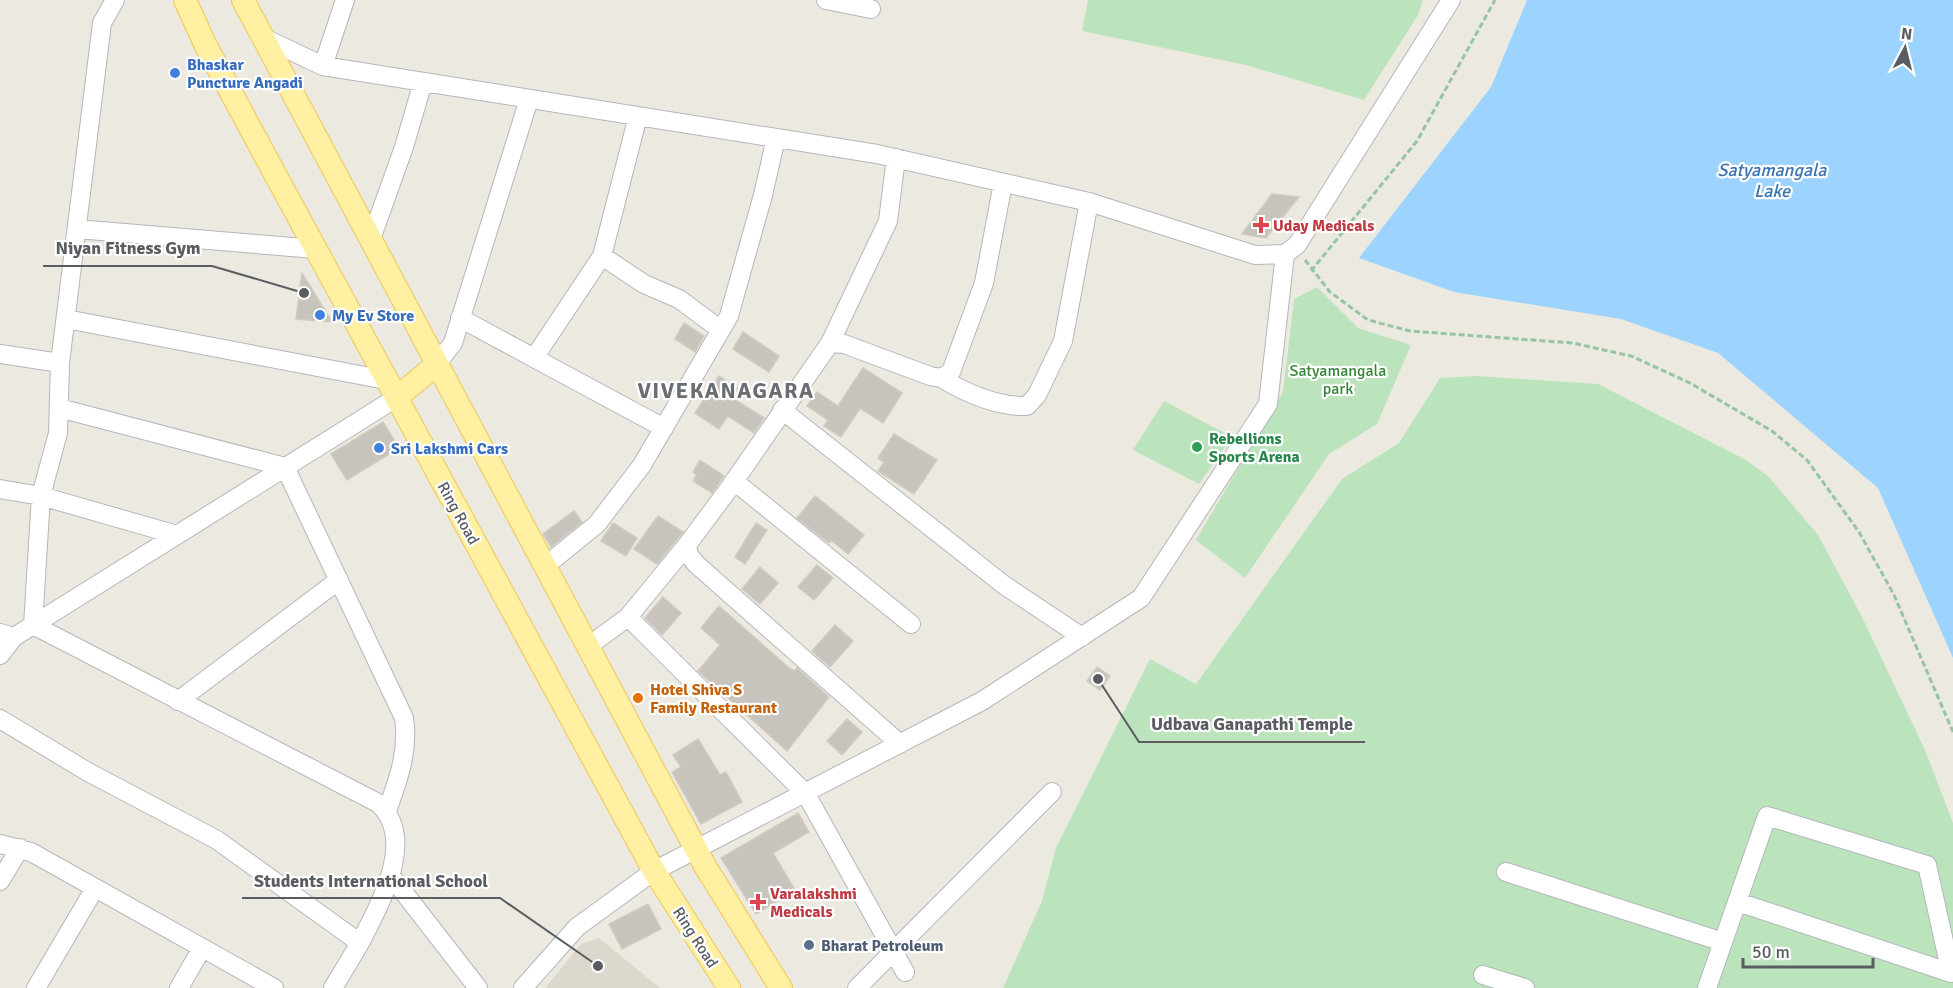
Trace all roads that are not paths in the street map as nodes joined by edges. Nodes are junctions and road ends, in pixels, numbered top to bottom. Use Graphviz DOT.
graph roads {
  1 [pos="115,0"];
  2 [pos="185,0"];
  3 [pos="243,0"];
  4 [pos="345,0"];
  5 [pos="826,0"];
  6 [pos="1451,0"];
  7 [pos="871,9"];
  8 [pos="261,37"];
  9 [pos="323,66"];
  10 [pos="423,82"];
  11 [pos="529,99"];
  12 [pos="638,116"];
  13 [pos="776,138"];
  14 [pos="896,158"];
  15 [pos="1003,183"];
  16 [pos="1089,202"];
  17 [pos="77,229"];
  18 [pos="370,242"];
  19 [pos="315,249"];
  20 [pos="1291,250"];
  21 [pos="602,256"];
  22 [pos="460,318"];
  23 [pos="66,319"];
  24 [pos="721,330"];
  25 [pos="830,343"];
  26 [pos="0,354"];
  27 [pos="534,358"];
  28 [pos="60,363"];
  29 [pos="436,365"];
  30 [pos="940,378"];
  31 [pos="391,389"];
  32 [pos="59,408"];
  33 [pos="782,410"];
  34 [pos="664,428"];
  35 [pos="285,467"];
  36 [pos="734,481"];
  37 [pos="0,489"];
  38 [pos="41,496"];
  39 [pos="177,535"];
  40 [pos="687,545"];
  41 [pos="544,567"];
  42 [pos="339,580"];
  43 [pos="628,617"];
  44 [pos="911,624"];
  45 [pos="33,625"];
  46 [pos="7,635"];
  47 [pos="1082,637"];
  48 [pos="587,647"];
  49 [pos="0,655"];
  50 [pos="178,701"];
  51 [pos="0,719"];
  52 [pos="900,744"];
  53 [pos="1052,792"];
  54 [pos="806,794"];
  55 [pos="387,811"];
  56 [pos="0,844"];
  57 [pos="20,848"];
  58 [pos="697,851"];
  59 [pos="654,871"];
  60 [pos="1506,872"];
  61 [pos="391,876"];
  62 [pos="0,881"];
  63 [pos="95,888"];
  64 [pos="1738,902"];
  65 [pos="1723,942"];
  66 [pos="360,943"];
  67 [pos="202,948"];
  68 [pos="893,951"];
  69 [pos="905,972"];
  70 [pos="1483,975"];
  71 [pos="36,988"];
  72 [pos="179,988"];
  73 [pos="274,988"];
  74 [pos="333,988"];
  75 [pos="478,988"];
  76 [pos="524,988"];
  77 [pos="729,988"];
  78 [pos="781,988"];
  79 [pos="856,988"];
  80 [pos="1525,988"];
  81 [pos="1707,988"];
  1 -- 17 [label="street"];
  2 -- 19 [label="main road, Ring Road"];
  3 -- 8 [label="main road"];
  4 -- 9 [label="street"];
  5 -- 7 [label="street"];
  6 -- 20 [label="street"];
  8 -- 9 [label="street"];
  8 -- 18 [label="main road"];
  9 -- 10 [label="street"];
  10 -- 11 [label="street"];
  10 -- 18 [label="street"];
  11 -- 12 [label="street"];
  11 -- 22 [label="street"];
  12 -- 13 [label="street"];
  12 -- 21 [label="street"];
  13 -- 14 [label="street"];
  13 -- 24 [label="street"];
  14 -- 15 [label="street"];
  14 -- 25 [label="street"];
  15 -- 16 [label="street"];
  15 -- 30 [label="street"];
  16 -- 20 [label="street"];
  16 -- 30 [label="street"];
  17 -- 19 [label="street"];
  17 -- 23 [label="street"];
  18 -- 29 [label="main road"];
  19 -- 31 [label="main road, Ring Road"];
  20 -- 47 [label="street"];
  21 -- 24 [label="street"];
  21 -- 27 [label="street"];
  22 -- 27 [label="street"];
  22 -- 29 [label="street"];
  23 -- 28 [label="street"];
  23 -- 31 [label="street"];
  24 -- 34 [label="street"];
  25 -- 30 [label="street"];
  25 -- 33 [label="street"];
  26 -- 28 [label="street"];
  27 -- 34 [label="street"];
  28 -- 32 [label="street"];
  29 -- 31 [label="main road"];
  29 -- 41 [label="main road"];
  31 -- 35 [label="street"];
  31 -- 59 [label="main road, Ring Road"];
  32 -- 35 [label="street"];
  32 -- 38 [label="street"];
  33 -- 36 [label="street"];
  33 -- 47 [label="street"];
  34 -- 41 [label="street"];
  35 -- 39 [label="street"];
  35 -- 42 [label="street"];
  36 -- 40 [label="street"];
  36 -- 44 [label="street"];
  37 -- 38 [label="street"];
  38 -- 39 [label="street"];
  38 -- 45 [label="street"];
  39 -- 45 [label="street"];
  40 -- 43 [label="street"];
  40 -- 52 [label="street"];
  41 -- 48 [label="main road"];
  42 -- 50 [label="street"];
  42 -- 55 [label="street"];
  43 -- 48 [label="street"];
  43 -- 54 [label="street"];
  45 -- 46 [label="street"];
  45 -- 50 [label="street"];
  46 -- 49 [label="street"];
  47 -- 52 [label="street"];
  48 -- 58 [label="main road"];
  50 -- 55 [label="street"];
  51 -- 66 [label="street"];
  52 -- 54 [label="street"];
  53 -- 68 [label="street"];
  54 -- 58 [label="street"];
  54 -- 68 [label="street"];
  55 -- 61 [label="street"];
  56 -- 57 [label="street"];
  57 -- 62 [label="street"];
  57 -- 63 [label="street"];
  58 -- 59 [label="street"];
  58 -- 78 [label="main road"];
  59 -- 76 [label="street"];
  59 -- 77 [label="main road, Ring Road"];
  60 -- 65 [label="street"];
  61 -- 66 [label="street"];
  61 -- 75 [label="street"];
  63 -- 67 [label="street"];
  63 -- 71 [label="street"];
  64 -- 64 [label="street"];
  64 -- 65 [label="street"];
  65 -- 81 [label="street"];
  66 -- 74 [label="street"];
  67 -- 72 [label="street"];
  67 -- 73 [label="street"];
  68 -- 69 [label="street"];
  68 -- 79 [label="street"];
  70 -- 80 [label="street"];
}
